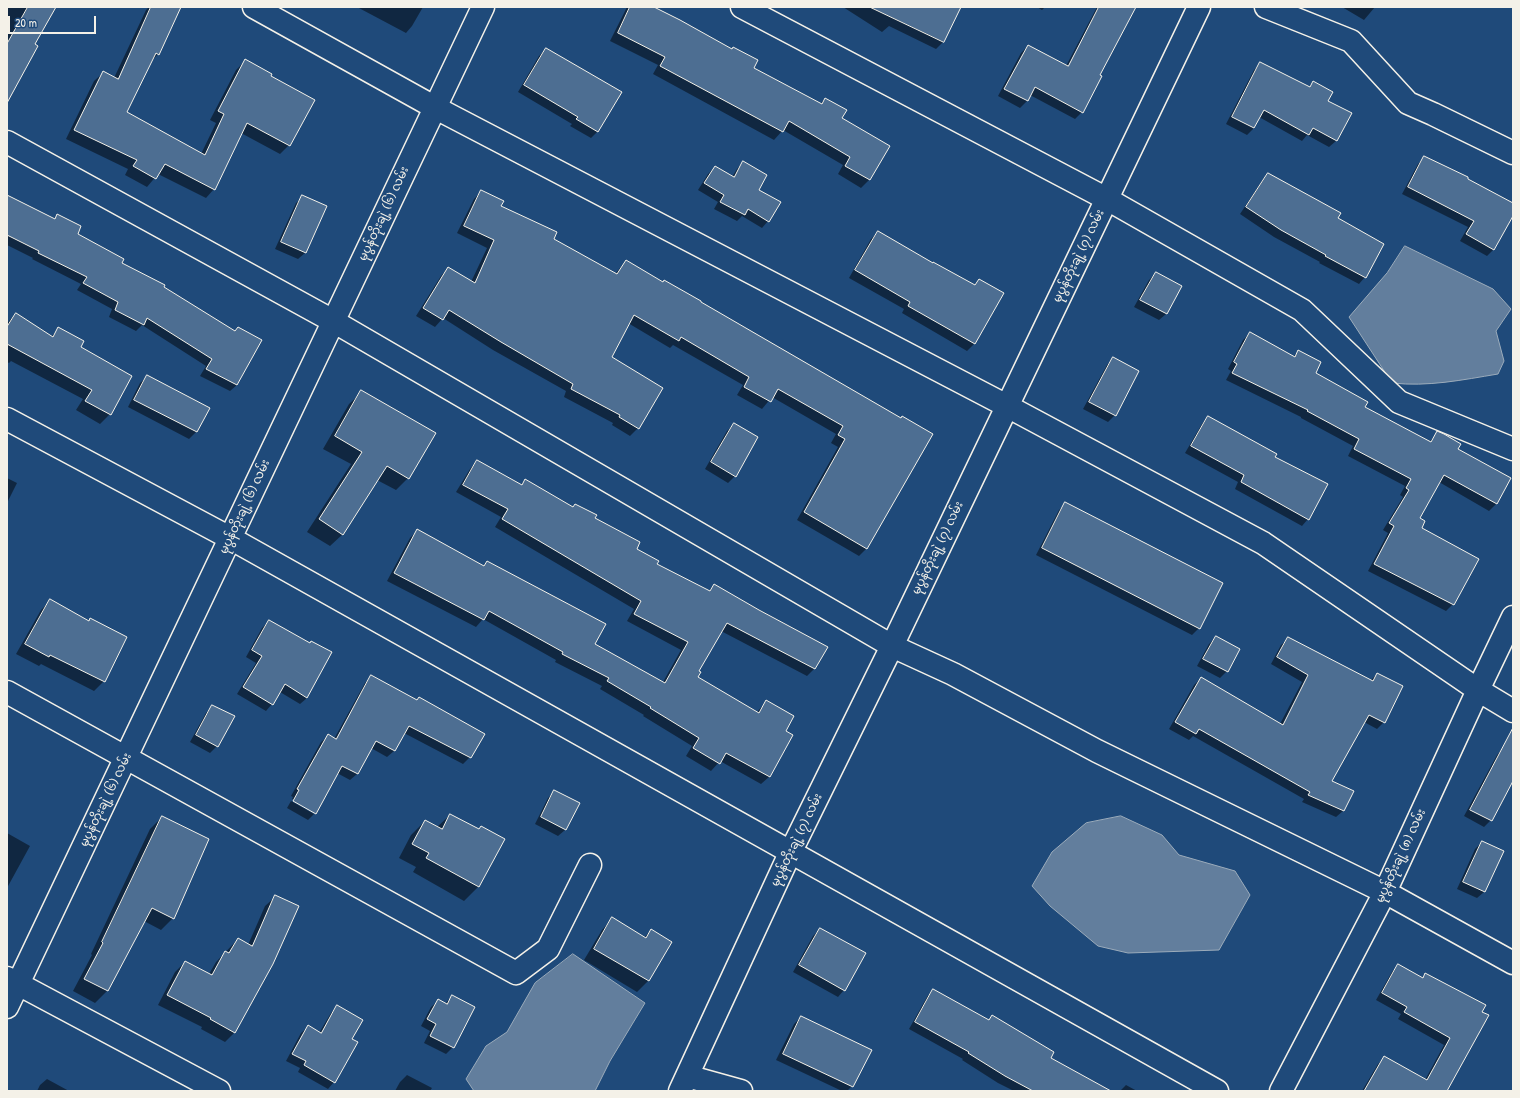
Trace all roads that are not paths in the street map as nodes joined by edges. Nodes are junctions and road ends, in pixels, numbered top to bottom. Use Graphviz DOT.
graph roads {
  1 [pos="254,7"];
  2 [pos="483,7"];
  3 [pos="742,7"];
  4 [pos="1199,7"];
  5 [pos="1266,7"];
  6 [pos="434,107"];
  7 [pos="7,142"];
  8 [pos="1513,153"];
  9 [pos="1107,199"];
  10 [pos="333,321"];
  11 [pos="1007,406"];
  12 [pos="7,419"];
  13 [pos="1513,449"];
  14 [pos="230,538"];
  15 [pos="1513,617"];
  16 [pos="892,646"];
  17 [pos="1478,690"];
  18 [pos="7,692"];
  19 [pos="1513,711"];
  20 [pos="126,758"];
  21 [pos="791,852"];
  22 [pos="590,864"];
  23 [pos="1385,892"];
  24 [pos="1513,963"];
  25 [pos="12,980"];
  26 [pos="7,1007"];
  27 [pos="684,1084"];
  28 [pos="218,1091"];
  29 [pos="741,1091"];
  30 [pos="1217,1091"];
  31 [pos="1281,1091"];
  1 -- 6 [label="street"];
  2 -- 6 [label="street, မုပွန်တိုးချဲ့ (၆) လမ်း"];
  3 -- 9 [label="street"];
  4 -- 9 [label="street, မုပွန်တိုးချဲ့ (၇) လမ်း"];
  5 -- 8 [label="street"];
  6 -- 10 [label="street, မုပွန်တိုးချဲ့ (၆) လမ်း"];
  6 -- 11 [label="street"];
  7 -- 10 [label="street"];
  9 -- 11 [label="street, မုပွန်တိုးချဲ့ (၇) လမ်း"];
  9 -- 13 [label="street"];
  10 -- 14 [label="street, မုပွန်တိုးချဲ့ (၆) လမ်း"];
  10 -- 16 [label="street"];
  11 -- 16 [label="street, မုပွန်တိုးချဲ့ (၇) လမ်း"];
  11 -- 17 [label="street"];
  12 -- 14 [label="street"];
  14 -- 20 [label="street, မုပွန်တိုးချဲ့ (၆) လမ်း"];
  14 -- 21 [label="street"];
  15 -- 17 [label="street, မုပွန်တိုးချဲ့ (၈) လမ်း"];
  16 -- 21 [label="street, မုပွန်တိုးချဲ့ (၇) လမ်း"];
  16 -- 23 [label="street"];
  17 -- 19 [label="street"];
  17 -- 23 [label="street, မုပွန်တိုးချဲ့ (၈) လမ်း"];
  18 -- 20 [label="street"];
  20 -- 22 [label="street"];
  20 -- 25 [label="street, မုပွန်တိုးချဲ့ (၆) လမ်း"];
  21 -- 27 [label="street, မုပွန်တိုးချဲ့ (၇) လမ်း"];
  21 -- 30 [label="street"];
  23 -- 24 [label="street"];
  23 -- 31 [label="street, မုပွန်တိုးချဲ့ (၈) လမ်း"];
  25 -- 26 [label="street, မုပွန်တိုးချဲ့ (၆) လမ်း"];
  25 -- 28 [label="street"];
  27 -- 29 [label="street"];
}
